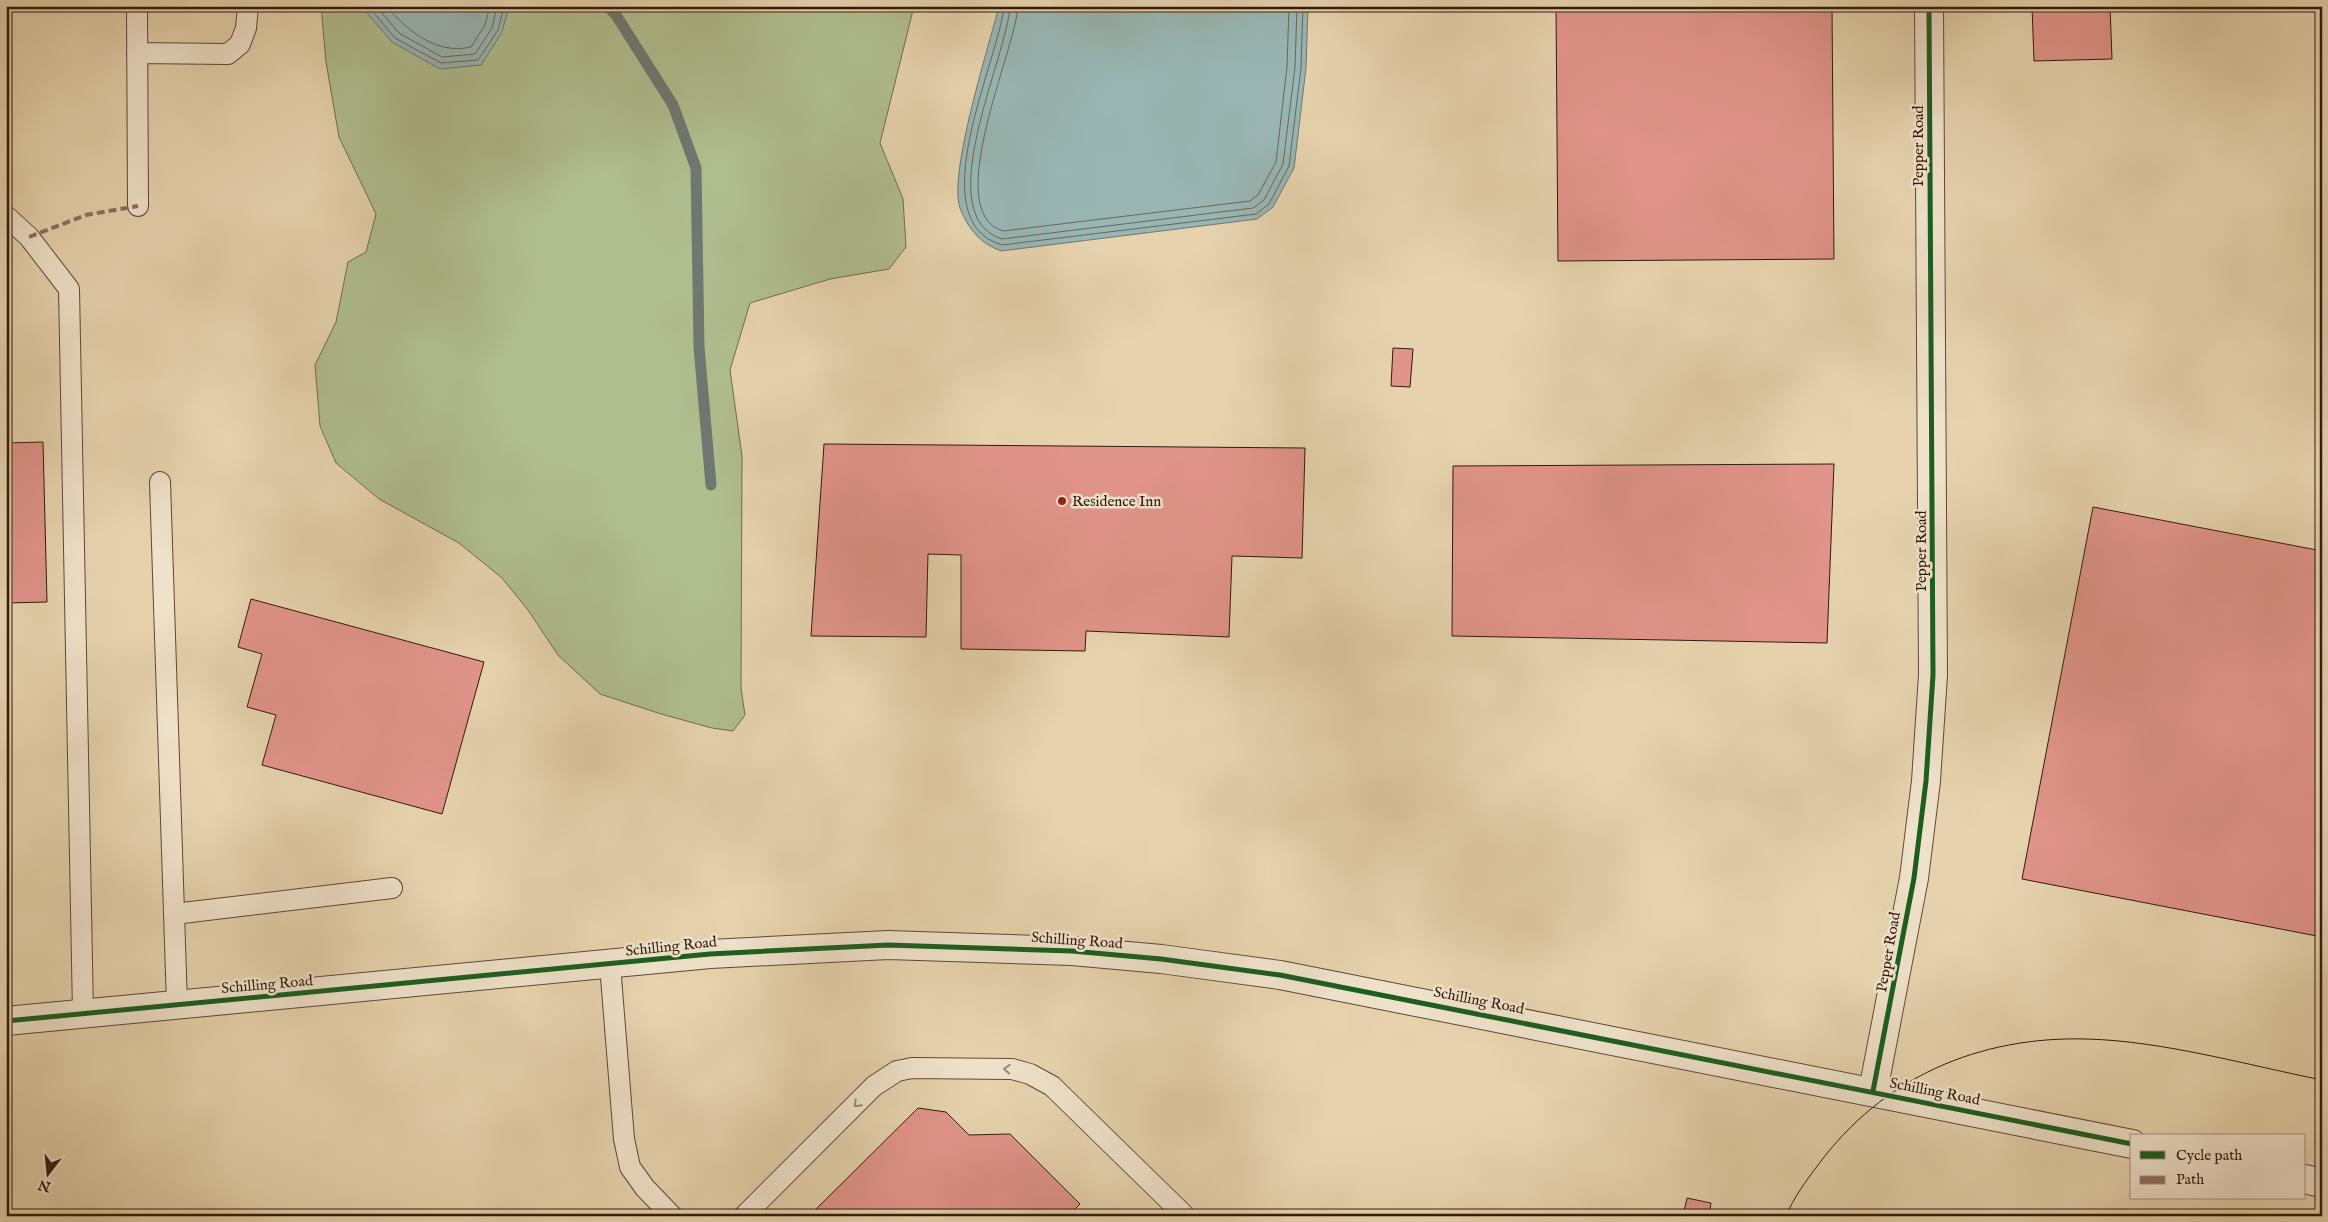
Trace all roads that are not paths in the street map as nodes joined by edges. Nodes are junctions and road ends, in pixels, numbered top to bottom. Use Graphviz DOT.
graph roads {
  1 [pos="137,6"];
  2 [pos="248,6"];
  3 [pos="1929,6"];
  4 [pos="137,53"];
  5 [pos="138,206"];
  6 [pos="6,216"];
  7 [pos="160,482"];
  8 [pos="392,888"];
  9 [pos="174,914"];
  10 [pos="610,964"];
  11 [pos="177,1005"];
  12 [pos="83,1013"];
  13 [pos="6,1021"];
  14 [pos="1873,1091"];
  15 [pos="2130,1144"];
  16 [pos="2306,1179"];
  17 [pos="2322,1183"];
  18 [pos="672,1216"];
  19 [pos="744,1216"];
  20 [pos="1182,1216"];
  1 -- 4 [label="lane"];
  2 -- 4 [label="lane"];
  3 -- 14 [label="street, Pepper Road"];
  4 -- 5 [label="lane"];
  6 -- 12 [label="lane"];
  7 -- 9 [label="lane"];
  8 -- 9 [label="lane"];
  9 -- 11 [label="lane"];
  10 -- 11 [label="street, Schilling Road"];
  10 -- 14 [label="street, Schilling Road"];
  10 -- 18 [label="lane"];
  11 -- 12 [label="street, Schilling Road"];
  12 -- 13 [label="street, Schilling Road"];
  14 -- 15 [label="street, Schilling Road"];
  16 -- 17 [label="street"];
  20 -- 19 [label="lane, one-way"];
}
